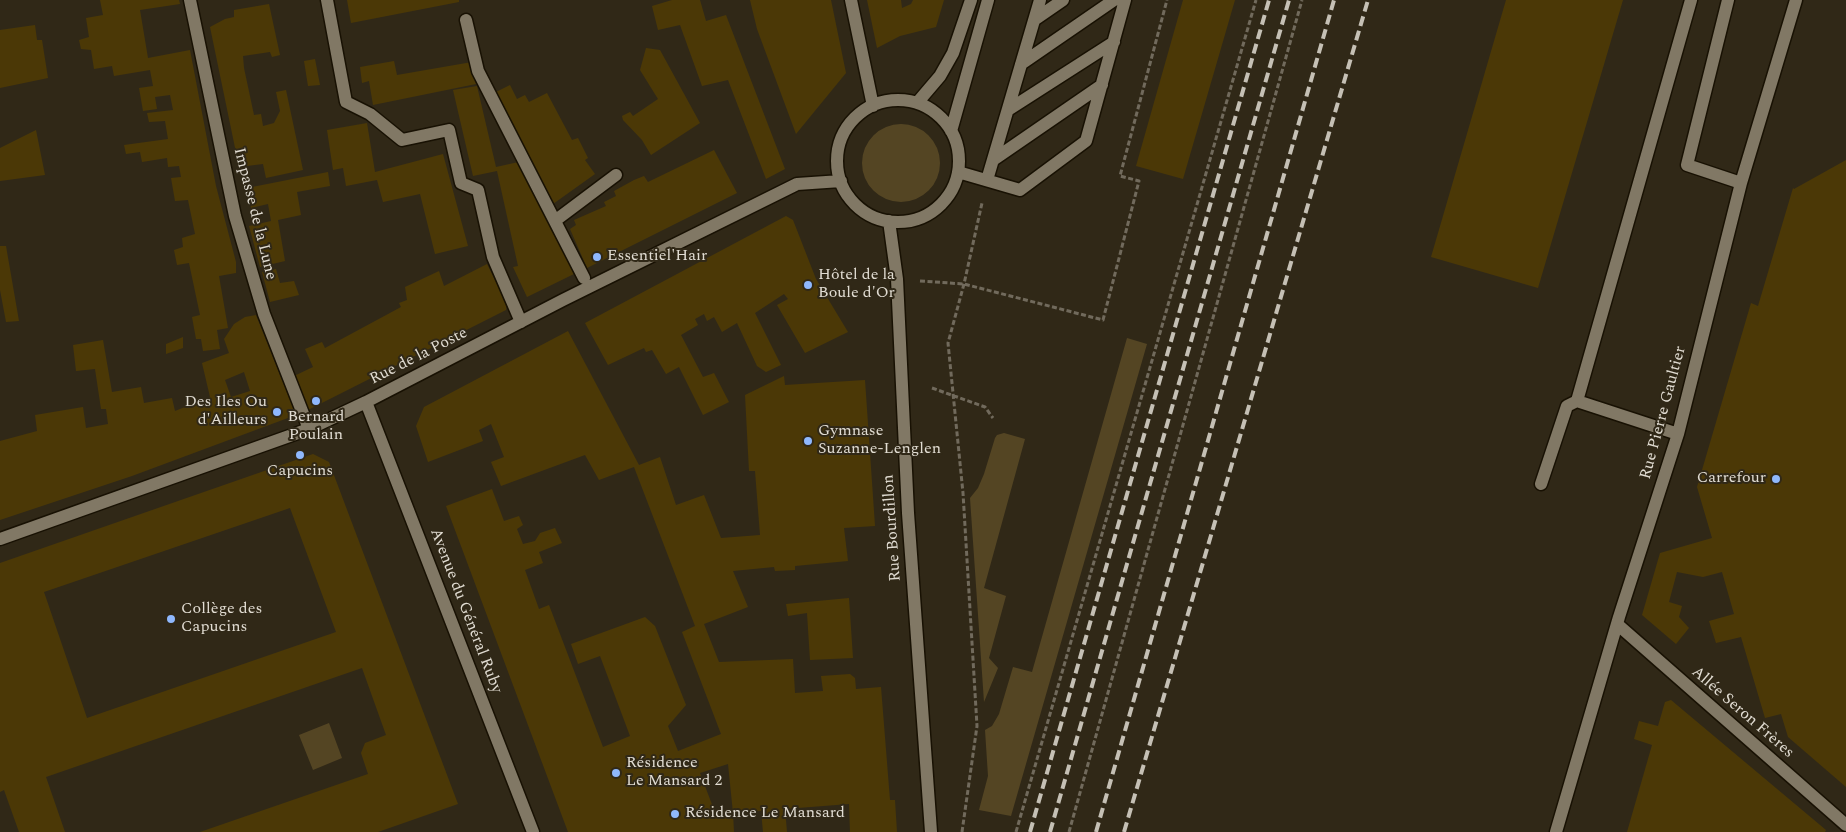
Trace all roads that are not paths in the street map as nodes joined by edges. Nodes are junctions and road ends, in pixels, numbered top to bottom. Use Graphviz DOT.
graph roads {
  1 [pos="190,0"];
  2 [pos="327,0"];
  3 [pos="851,0"];
  4 [pos="971,0"];
  5 [pos="988,0"];
  6 [pos="1040,0"];
  7 [pos="1063,0"];
  8 [pos="1114,0"];
  9 [pos="1125,0"];
  10 [pos="1691,0"];
  11 [pos="1728,0"];
  12 [pos="1796,0"];
  13 [pos="466,20"];
  14 [pos="1034,20"];
  15 [pos="1114,42"];
  16 [pos="1020,64"];
  17 [pos="1102,85"];
  18 [pos="917,103"];
  19 [pos="873,106"];
  20 [pos="1008,110"];
  21 [pos="951,131"];
  22 [pos="993,160"];
  23 [pos="958,172"];
  24 [pos="616,175"];
  25 [pos="987,180"];
  26 [pos="840,181"];
  27 [pos="1741,183"];
  28 [pos="556,220"];
  29 [pos="889,222"];
  30 [pos="584,278"];
  31 [pos="521,322"];
  32 [pos="1577,400"];
  33 [pos="366,402"];
  34 [pos="309,429"];
  35 [pos="1678,434"];
  36 [pos="1541,484"];
  37 [pos="0,539"];
  38 [pos="1617,624"];
  39 [pos="1846,825"];
  40 [pos="534,832"];
  41 [pos="931,832"];
  42 [pos="1556,832"];
  1 -- 34 [label="street, Impasse de la Lune"];
  2 -- 31 [label="street"];
  3 -- 19 [label="street"];
  4 -- 18 [label="street"];
  5 -- 21 [label="street"];
  6 -- 14 [label="street"];
  7 -- 14 [label="street"];
  8 -- 16 [label="street"];
  9 -- 15 [label="street"];
  10 -- 32 [label="street"];
  11 -- 27 [label="street"];
  12 -- 27 [label="street, Rue Pierre Gaultier"];
  13 -- 28 [label="street"];
  14 -- 16 [label="street"];
  15 -- 17 [label="street"];
  15 -- 20 [label="street"];
  16 -- 20 [label="street"];
  17 -- 22 [label="street"];
  17 -- 25 [label="street"];
  18 -- 19 [label="street"];
  18 -- 21 [label="street"];
  19 -- 26 [label="street"];
  20 -- 22 [label="street"];
  21 -- 23 [label="street"];
  22 -- 25 [label="street"];
  23 -- 25 [label="street"];
  23 -- 29 [label="street"];
  24 -- 28 [label="street"];
  26 -- 29 [label="street"];
  26 -- 31 [label="street, Rue de la Poste"];
  27 -- 35 [label="street, Rue Pierre Gaultier"];
  28 -- 30 [label="street"];
  29 -- 41 [label="street, Rue Bourdillon"];
  31 -- 33 [label="street, Rue de la Poste"];
  32 -- 35 [label="street"];
  32 -- 36 [label="street"];
  33 -- 34 [label="street, Rue de la Poste"];
  33 -- 40 [label="street, Avenue du Général Ruby"];
  34 -- 37 [label="street, Rue de la Poste"];
  35 -- 38 [label="street, Rue Pierre Gaultier"];
  38 -- 39 [label="street, Allée Seron Frères"];
  38 -- 42 [label="street, Rue Pierre Gaultier"];
}
